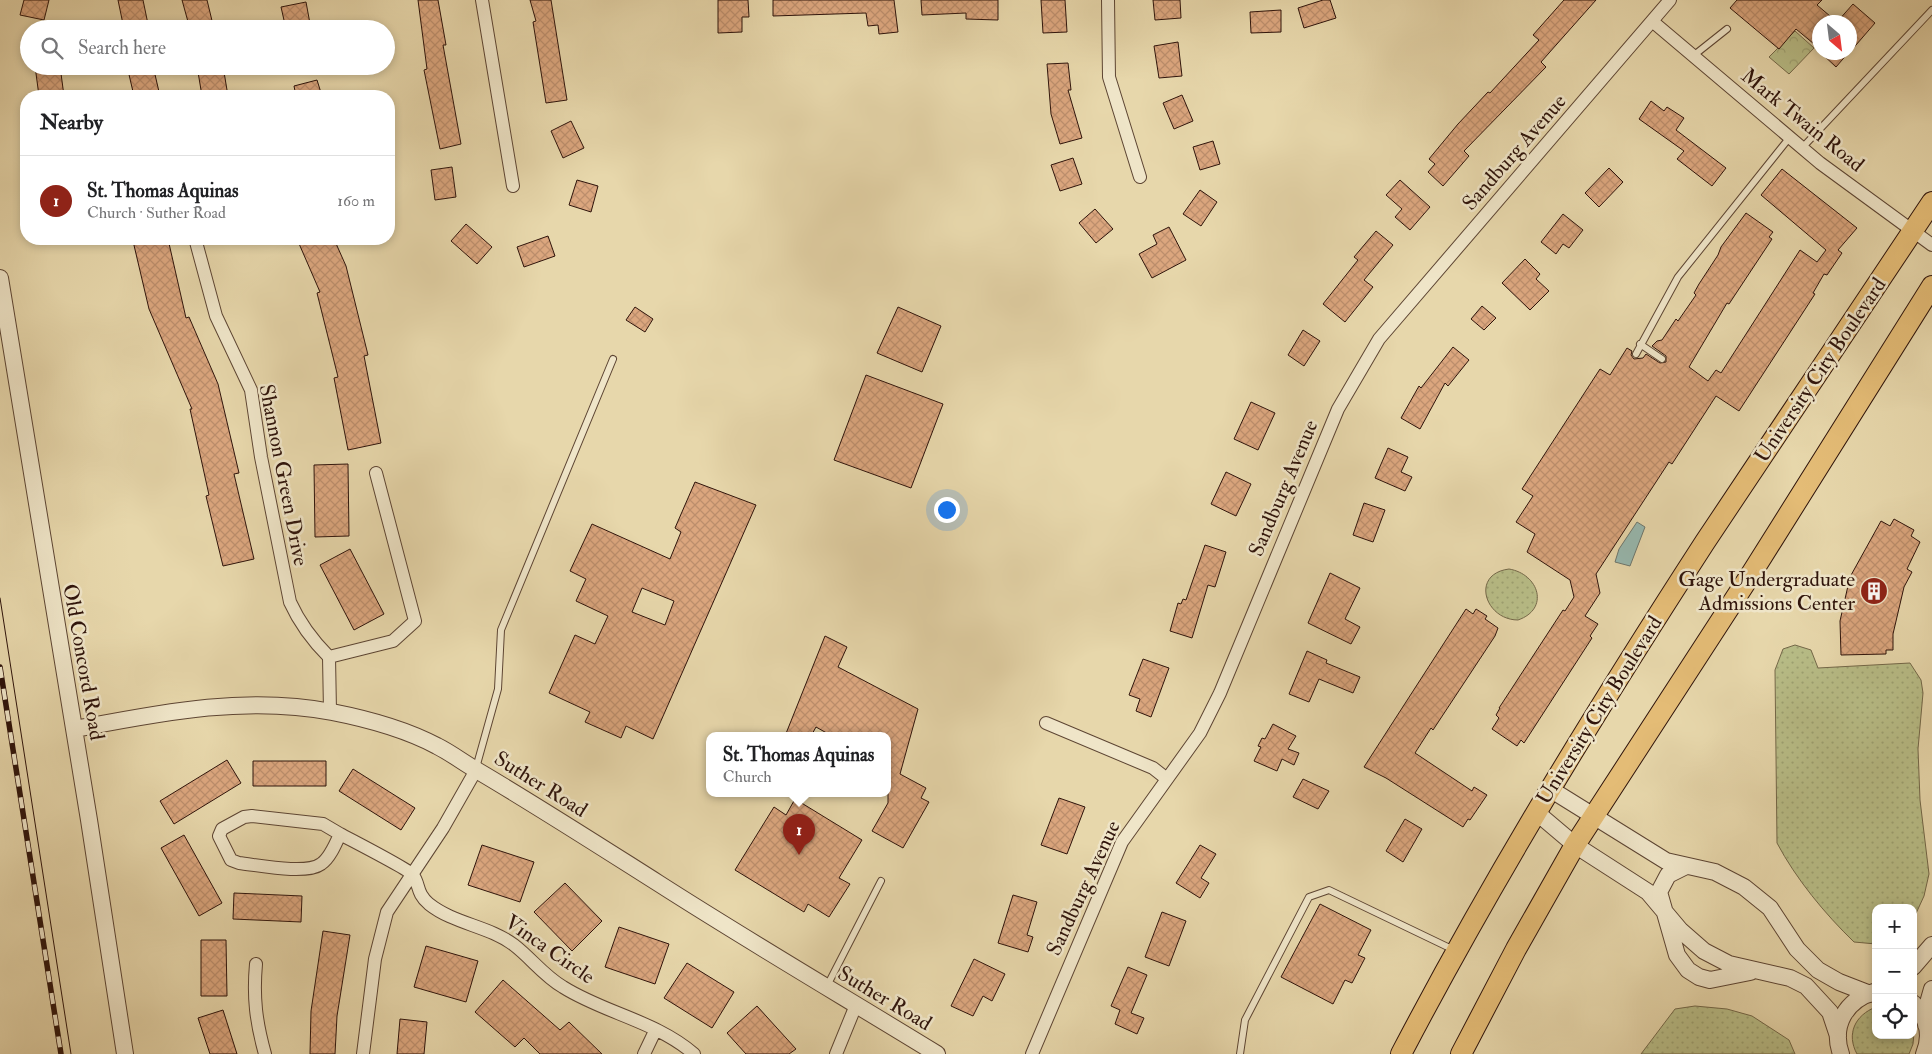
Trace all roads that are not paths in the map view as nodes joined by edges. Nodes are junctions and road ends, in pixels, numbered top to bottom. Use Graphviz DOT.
graph roads {
  1 [pos="482,0"];
  2 [pos="1108,0"];
  3 [pos="1670,0"];
  4 [pos="1932,10"];
  5 [pos="1652,21"];
  6 [pos="1727,30"];
  7 [pos="1694,56"];
  8 [pos="1790,137"];
  9 [pos="1802,148"];
  10 [pos="1140,177"];
  11 [pos="513,186"];
  12 [pos="1932,202"];
  13 [pos="1913,231"];
  14 [pos="197,245"];
  15 [pos="1932,245"];
  16 [pos="0,278"];
  17 [pos="1932,286"];
  18 [pos="1640,344"];
  19 [pos="1636,354"];
  20 [pos="613,359"];
  21 [pos="1662,359"];
  22 [pos="376,473"];
  23 [pos="329,657"];
  24 [pos="330,711"];
  25 [pos="1046,723"];
  26 [pos="74,730"];
  27 [pos="476,770"];
  28 [pos="1167,779"];
  29 [pos="1550,789"];
  30 [pos="1536,812"];
  31 [pos="1594,816"];
  32 [pos="340,834"];
  33 [pos="1575,845"];
  34 [pos="1686,866"];
  35 [pos="413,875"];
  36 [pos="881,881"];
  37 [pos="1662,908"];
  38 [pos="1932,945"];
  39 [pos="1455,951"];
  40 [pos="1917,962"];
  41 [pos="256,964"];
  42 [pos="1758,972"];
  43 [pos="826,987"];
  44 [pos="1932,989"];
  45 [pos="1872,993"];
  46 [pos="1872,993"];
  47 [pos="856,1005"];
  48 [pos="1917,1014"];
  49 [pos="655,1031"];
  50 [pos="1928,1043"];
  51 [pos="1839,1046"];
  52 [pos="125,1054"];
  53 [pos="265,1054"];
  54 [pos="363,1054"];
  55 [pos="644,1054"];
  56 [pos="694,1054"];
  57 [pos="836,1054"];
  58 [pos="937,1054"];
  59 [pos="1032,1054"];
  60 [pos="1240,1054"];
  61 [pos="1401,1054"];
  62 [pos="1461,1054"];
  1 -- 11 [label="street"];
  2 -- 10 [label="street"];
  3 -- 5 [label="street, Sandburg Avenue"];
  4 -- 9 [label="lane"];
  5 -- 7 [label="street, Mark Twain Road"];
  5 -- 28 [label="street, Sandburg Avenue"];
  6 -- 7 [label="lane"];
  7 -- 8 [label="street, Mark Twain Road"];
  8 -- 9 [label="street, Mark Twain Road"];
  8 -- 18 [label="lane"];
  9 -- 13 [label="street, Mark Twain Road"];
  12 -- 13 [label="main road, University City Boulevard"];
  13 -- 15 [label="street, Mark Twain Road"];
  13 -- 29 [label="main road, University City Boulevard"];
  14 -- 23 [label="street, Shannon Green Drive"];
  16 -- 26 [label="street, Old Concord Road"];
  17 -- 31 [label="main road"];
  18 -- 19 [label="lane"];
  18 -- 21 [label="lane"];
  20 -- 27 [label="lane"];
  22 -- 23 [label="street"];
  23 -- 24 [label="street"];
  24 -- 26 [label="street, Suther Road"];
  24 -- 27 [label="street, Suther Road"];
  25 -- 28 [label="street"];
  26 -- 52 [label="street, Old Concord Road"];
  27 -- 35 [label="street"];
  27 -- 43 [label="street, Suther Road"];
  28 -- 59 [label="street, Sandburg Avenue"];
  29 -- 30 [label="main road, University City Boulevard"];
  29 -- 31 [label="street"];
  30 -- 33 [label="street"];
  30 -- 39 [label="main road, University City Boulevard"];
  31 -- 33 [label="main road"];
  31 -- 34 [label="street"];
  32 -- 32 [label="street"];
  32 -- 35 [label="street"];
  33 -- 37 [label="street"];
  33 -- 62 [label="main road"];
  34 -- 37 [label="street"];
  34 -- 45 [label="street"];
  35 -- 49 [label="street, Vinca Circle"];
  35 -- 54 [label="street"];
  36 -- 43 [label="lane"];
  37 -- 42 [label="street"];
  37 -- 42 [label="street"];
  38 -- 40 [label="street"];
  39 -- 60 [label="lane"];
  39 -- 61 [label="main road, University City Boulevard"];
  41 -- 53 [label="street"];
  42 -- 51 [label="street"];
  43 -- 47 [label="street, Suther Road"];
  44 -- 50 [label="street"];
  46 -- 51 [label="street"];
  47 -- 57 [label="street"];
  47 -- 58 [label="street, Suther Road"];
  48 -- 50 [label="street"];
  49 -- 55 [label="street"];
  49 -- 56 [label="street, Vinca Circle"];
}
